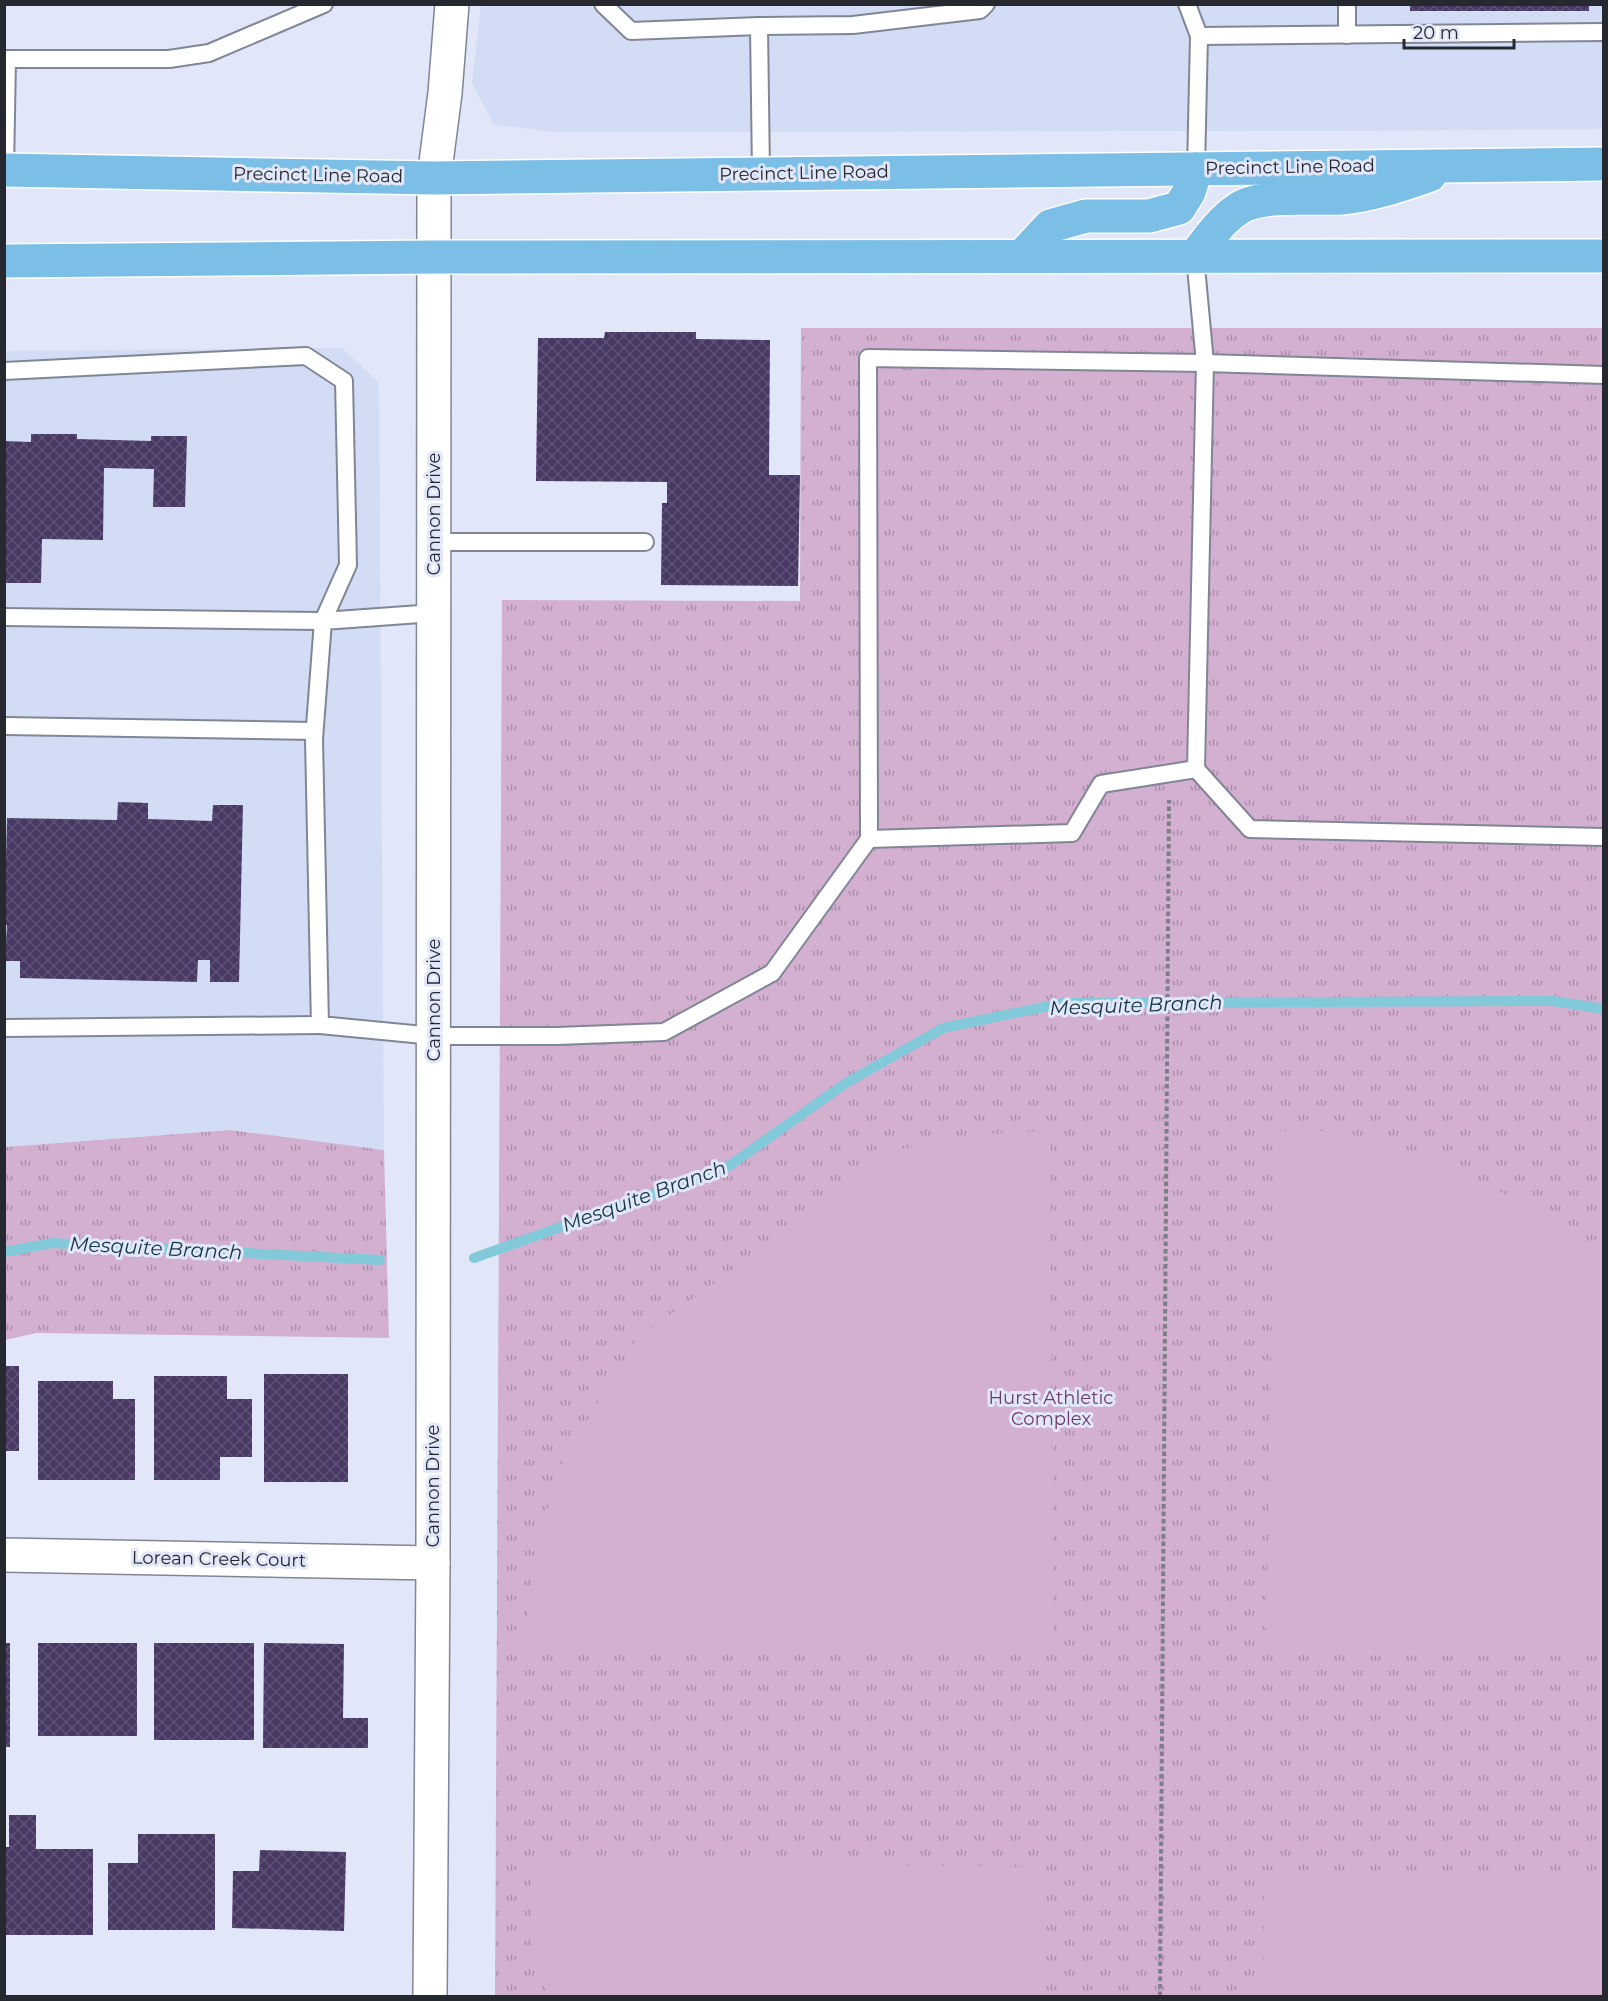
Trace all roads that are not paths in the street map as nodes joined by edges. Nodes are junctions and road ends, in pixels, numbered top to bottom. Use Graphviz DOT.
graph roads {
  1 [pos="324,4"];
  2 [pos="452,4"];
  3 [pos="603,4"];
  4 [pos="986,4"];
  5 [pos="1187,4"];
  6 [pos="1347,4"];
  7 [pos="759,26"];
  8 [pos="1604,32"];
  9 [pos="1347,35"];
  10 [pos="1199,36"];
  11 [pos="6,59"];
  12 [pos="1604,164"];
  13 [pos="1456,165"];
  14 [pos="1196,169"];
  15 [pos="5,170"];
  16 [pos="761,174"];
  17 [pos="434,178"];
  18 [pos="1022,256"];
  19 [pos="1195,256"];
  20 [pos="1604,256"];
  21 [pos="434,257"];
  22 [pos="4,261"];
  23 [pos="1205,363"];
  24 [pos="4,371"];
  25 [pos="1604,375"];
  26 [pos="434,542"];
  27 [pos="645,542"];
  28 [pos="434,613"];
  29 [pos="4,617"];
  30 [pos="324,621"];
  31 [pos="4,726"];
  32 [pos="314,731"];
  33 [pos="1196,769"];
  34 [pos="1604,837"];
  35 [pos="869,839"];
  36 [pos="320,1025"];
  37 [pos="4,1029"];
  38 [pos="434,1035"];
  39 [pos="4,1555"];
  40 [pos="433,1563"];
  41 [pos="430,1996"];
  1 -- 11 [label="lane"];
  2 -- 17 [label="street, Cannon Drive"];
  3 -- 7 [label="lane"];
  4 -- 7 [label="lane"];
  5 -- 10 [label="lane"];
  6 -- 9 [label="lane"];
  7 -- 16 [label="lane"];
  8 -- 9 [label="lane"];
  9 -- 10 [label="lane"];
  10 -- 14 [label="lane"];
  11 -- 15 [label="lane"];
  12 -- 13 [label="main road, Precinct Line Road"];
  13 -- 14 [label="main road, Precinct Line Road"];
  13 -- 19 [label="main road"];
  14 -- 16 [label="main road, Precinct Line Road"];
  14 -- 18 [label="main road"];
  15 -- 17 [label="main road, Precinct Line Road"];
  16 -- 17 [label="main road, Precinct Line Road"];
  17 -- 21 [label="street, Cannon Drive"];
  18 -- 19 [label="main road"];
  18 -- 21 [label="main road"];
  19 -- 20 [label="main road"];
  19 -- 23 [label="lane"];
  21 -- 22 [label="main road"];
  21 -- 26 [label="street, Cannon Drive"];
  23 -- 25 [label="lane"];
  23 -- 33 [label="lane"];
  23 -- 35 [label="lane"];
  24 -- 30 [label="lane"];
  26 -- 27 [label="lane"];
  26 -- 28 [label="street, Cannon Drive"];
  28 -- 30 [label="lane"];
  28 -- 38 [label="street, Cannon Drive"];
  29 -- 30 [label="lane"];
  30 -- 32 [label="lane"];
  31 -- 32 [label="lane"];
  32 -- 36 [label="lane"];
  33 -- 34 [label="lane"];
  33 -- 35 [label="lane"];
  35 -- 38 [label="lane"];
  36 -- 37 [label="lane"];
  36 -- 38 [label="lane"];
  38 -- 40 [label="street, Cannon Drive"];
  39 -- 40 [label="street, Lorean Creek Court"];
  40 -- 41 [label="street, Cannon Drive"];
}
